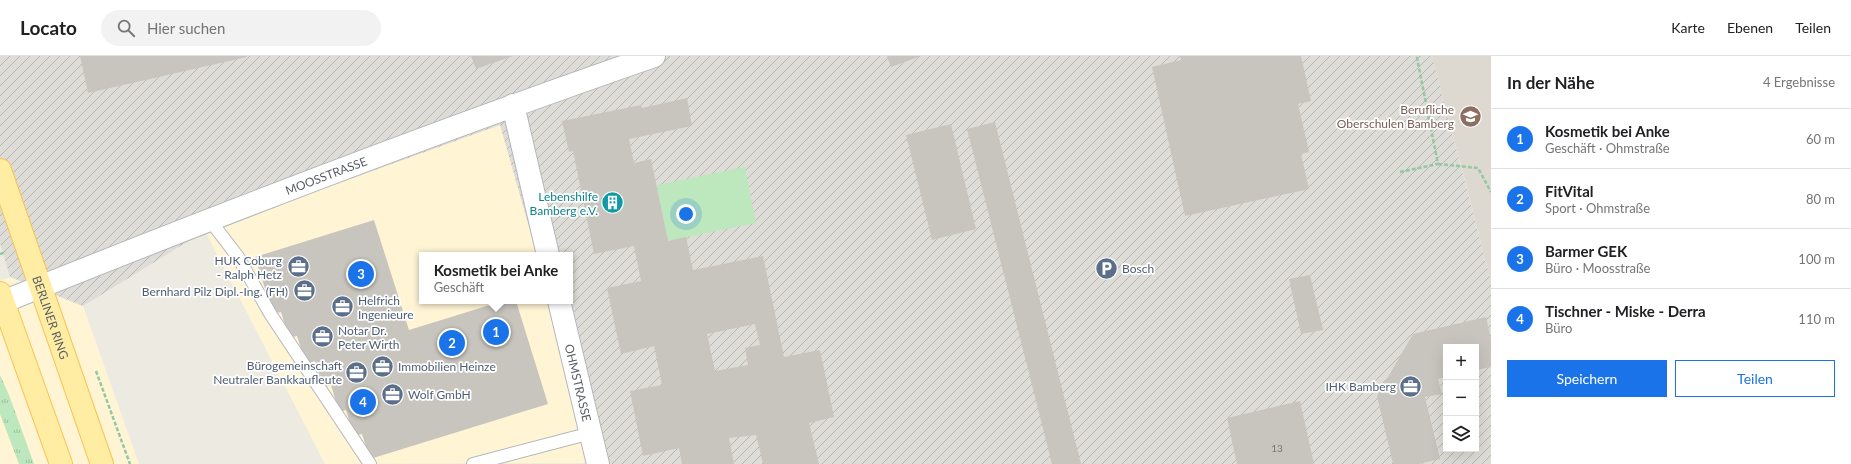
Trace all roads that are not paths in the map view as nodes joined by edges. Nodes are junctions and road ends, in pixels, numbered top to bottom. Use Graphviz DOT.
graph roads {
  1 [pos="654,56"];
  2 [pos="513,105"];
  3 [pos="0,170"];
  4 [pos="208,219"];
  5 [pos="547,252"];
  6 [pos="40,287"];
  7 [pos="1,300"];
  8 [pos="560,304"];
  9 [pos="591,432"];
  10 [pos="61,464"];
  11 [pos="102,464"];
  12 [pos="370,464"];
  13 [pos="473,464"];
  14 [pos="598,464"];
  1 -- 2 [label="street, MOOSSTRASSE"];
  2 -- 4 [label="street, MOOSSTRASSE"];
  2 -- 5 [label="street"];
  3 -- 6 [label="main road, BERLINER RING"];
  4 -- 6 [label="street, MOOSSTRASSE"];
  4 -- 12 [label="lane"];
  6 -- 7 [label="street, MOOSSTRASSE"];
  6 -- 11 [label="main road, BERLINER RING"];
  7 -- 10 [label="main road"];
  8 -- 9 [label="street, OHMSTRASSE"];
  9 -- 13 [label="lane"];
  9 -- 14 [label="street, OHMSTRASSE"];
}
